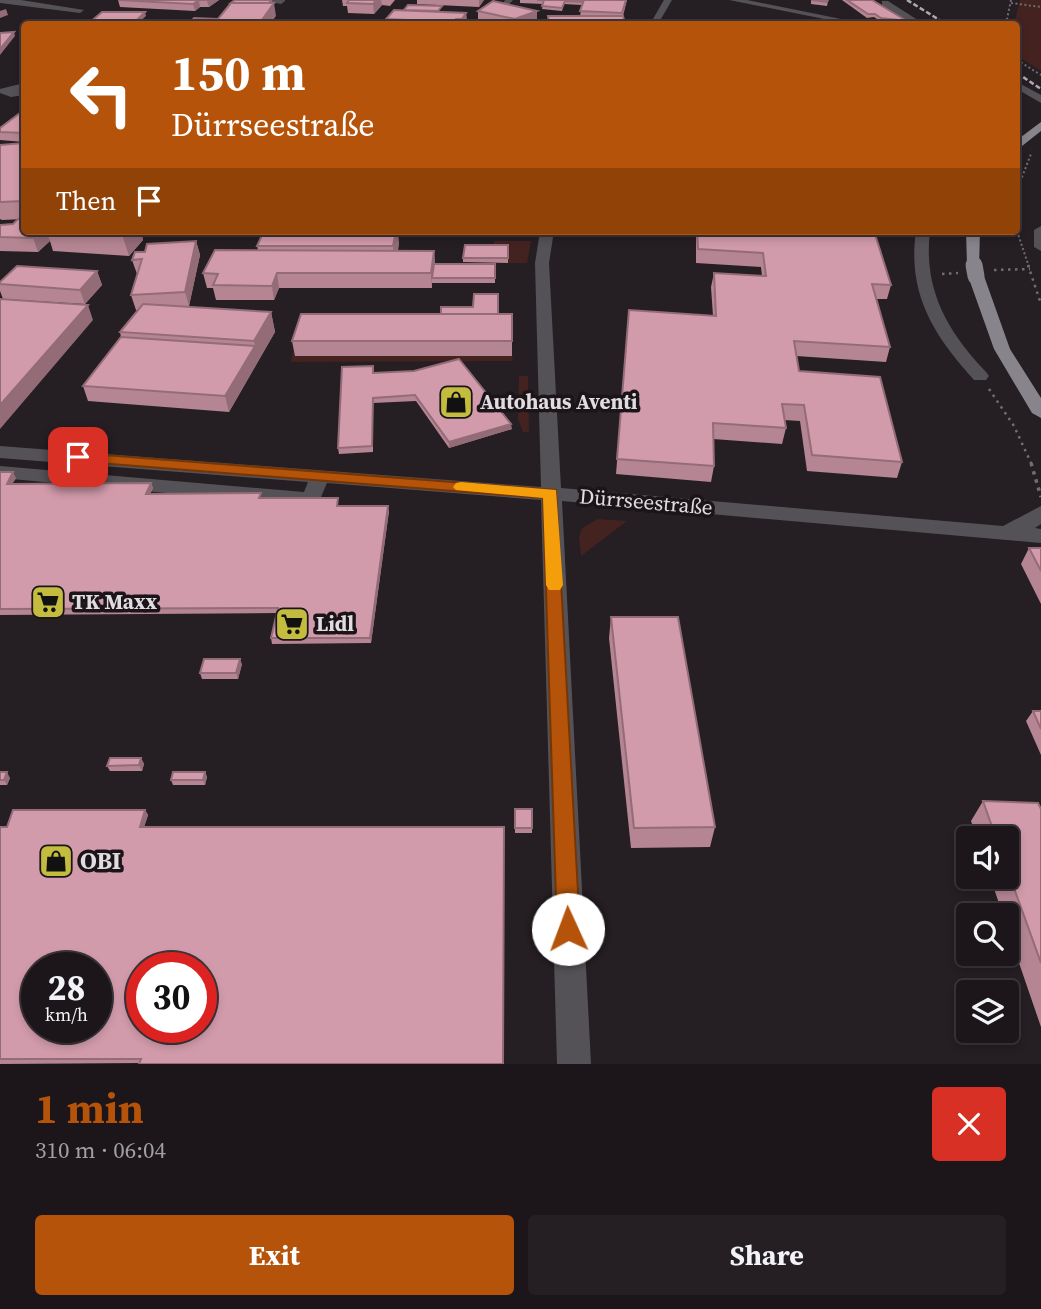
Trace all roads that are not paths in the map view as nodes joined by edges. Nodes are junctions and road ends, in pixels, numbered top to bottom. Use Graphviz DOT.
graph roads {
  1 [pos="0,0"];
  2 [pos="263,0"];
  3 [pos="668,0"];
  4 [pos="733,0"];
  5 [pos="14,1"];
  6 [pos="281,1"];
  7 [pos="65,4"];
  8 [pos="885,4"];
  9 [pos="82,5"];
  10 [pos="254,7"];
  11 [pos="67,21"];
  12 [pos="656,21"];
  13 [pos="845,21"];
  14 [pos="914,21"];
  15 [pos="1020,87"];
  16 [pos="16,88"];
  17 [pos="1041,100"];
  18 [pos="6,105"];
  19 [pos="1041,125"];
  20 [pos="1020,142"];
  21 [pos="1041,230"];
  22 [pos="546,235"];
  23 [pos="922,235"];
  24 [pos="973,235"];
  25 [pos="1041,247"];
  26 [pos="980,376"];
  27 [pos="1041,414"];
  28 [pos="0,452"];
  29 [pos="31,454"];
  30 [pos="149,463"];
  31 [pos="9,472"];
  32 [pos="320,476"];
  33 [pos="136,483"];
  34 [pos="551,494"];
  35 [pos="1041,513"];
  36 [pos="1005,533"];
  37 [pos="1041,536"];
  38 [pos="574,1064"];
  1 -- 5 [label="street"];
  2 -- 6 [label="street"];
  2 -- 10 [label="street"];
  3 -- 12 [label="street"];
  4 -- 13 [label="street"];
  5 -- 9 [label="street"];
  7 -- 9 [label="street"];
  8 -- 14 [label="street"];
  9 -- 11 [label="street"];
  15 -- 17 [label="street"];
  16 -- 18 [label="street"];
  19 -- 20 [label="main road"];
  21 -- 25 [label="street"];
  22 -- 34 [label="street"];
  23 -- 26 [label="street"];
  24 -- 27 [label="main road"];
  28 -- 29 [label="street, Dürrseestraße"];
  29 -- 30 [label="street, Dürrseestraße"];
  29 -- 31 [label="street"];
  30 -- 32 [label="street, Dürrseestraße"];
  30 -- 33 [label="street"];
  31 -- 33 [label="street"];
  32 -- 33 [label="street"];
  32 -- 34 [label="street, Dürrseestraße"];
  34 -- 36 [label="street, Dürrseestraße"];
  34 -- 38 [label="street"];
  35 -- 36 [label="street"];
  36 -- 37 [label="street, Dürrseestraße"];
}
